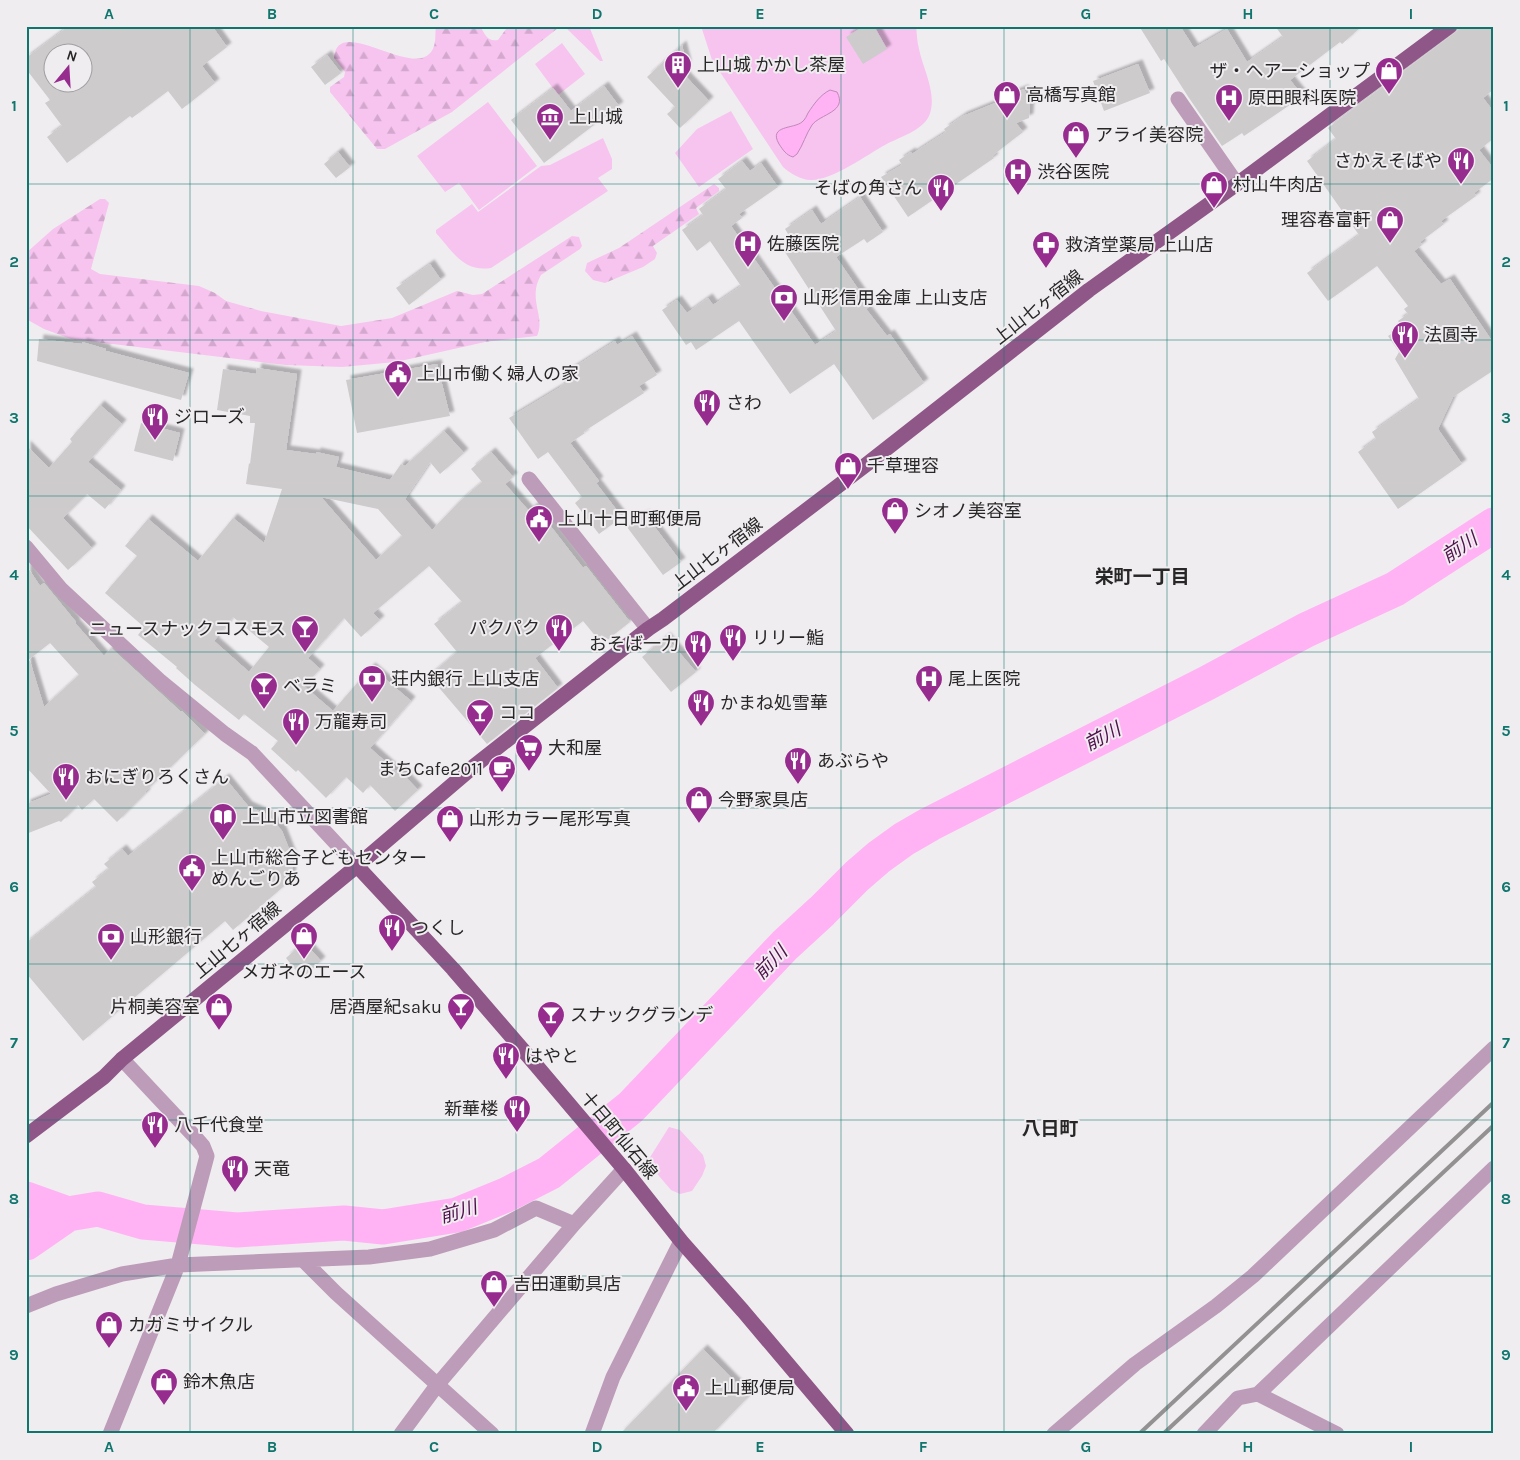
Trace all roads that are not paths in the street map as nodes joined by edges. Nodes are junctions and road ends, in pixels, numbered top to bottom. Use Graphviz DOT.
graph roads {
  1 [pos="1450,26"];
  2 [pos="1178,99"];
  3 [pos="1237,184"];
  4 [pos="529,479"];
  5 [pos="26,547"];
  6 [pos="648,629"];
  7 [pos="357,866"];
  8 [pos="1494,1048"];
  9 [pos="122,1059"];
  10 [pos="26,1136"];
  11 [pos="1494,1168"];
  12 [pos="624,1169"];
  13 [pos="574,1224"];
  14 [pos="681,1241"];
  15 [pos="303,1260"];
  16 [pos="178,1265"];
  17 [pos="26,1306"];
  18 [pos="438,1384"];
  19 [pos="1258,1394"];
  20 [pos="110,1434"];
  21 [pos="401,1434"];
  22 [pos="492,1434"];
  23 [pos="592,1434"];
  24 [pos="847,1434"];
  25 [pos="1054,1434"];
  26 [pos="1204,1434"];
  27 [pos="1338,1434"];
  1 -- 3 [label="main road, 上山七ヶ宿線"];
  2 -- 3 [label="street"];
  3 -- 6 [label="main road, 上山七ヶ宿線"];
  4 -- 6 [label="street"];
  5 -- 7 [label="street"];
  6 -- 7 [label="main road, 上山七ヶ宿線"];
  7 -- 9 [label="main road, 上山七ヶ宿線"];
  7 -- 12 [label="main road, 十日町仙石線"];
  8 -- 25 [label="street"];
  9 -- 10 [label="main road, 上山七ヶ宿線"];
  9 -- 16 [label="street"];
  11 -- 19 [label="street"];
  12 -- 13 [label="street"];
  12 -- 14 [label="main road, 十日町仙石線"];
  13 -- 15 [label="street"];
  13 -- 18 [label="street"];
  14 -- 23 [label="street"];
  14 -- 24 [label="main road, 十日町仙石線"];
  15 -- 16 [label="street"];
  15 -- 18 [label="street"];
  16 -- 17 [label="street"];
  16 -- 20 [label="street"];
  18 -- 21 [label="street"];
  18 -- 22 [label="street"];
  19 -- 26 [label="street"];
  19 -- 27 [label="street"];
}
